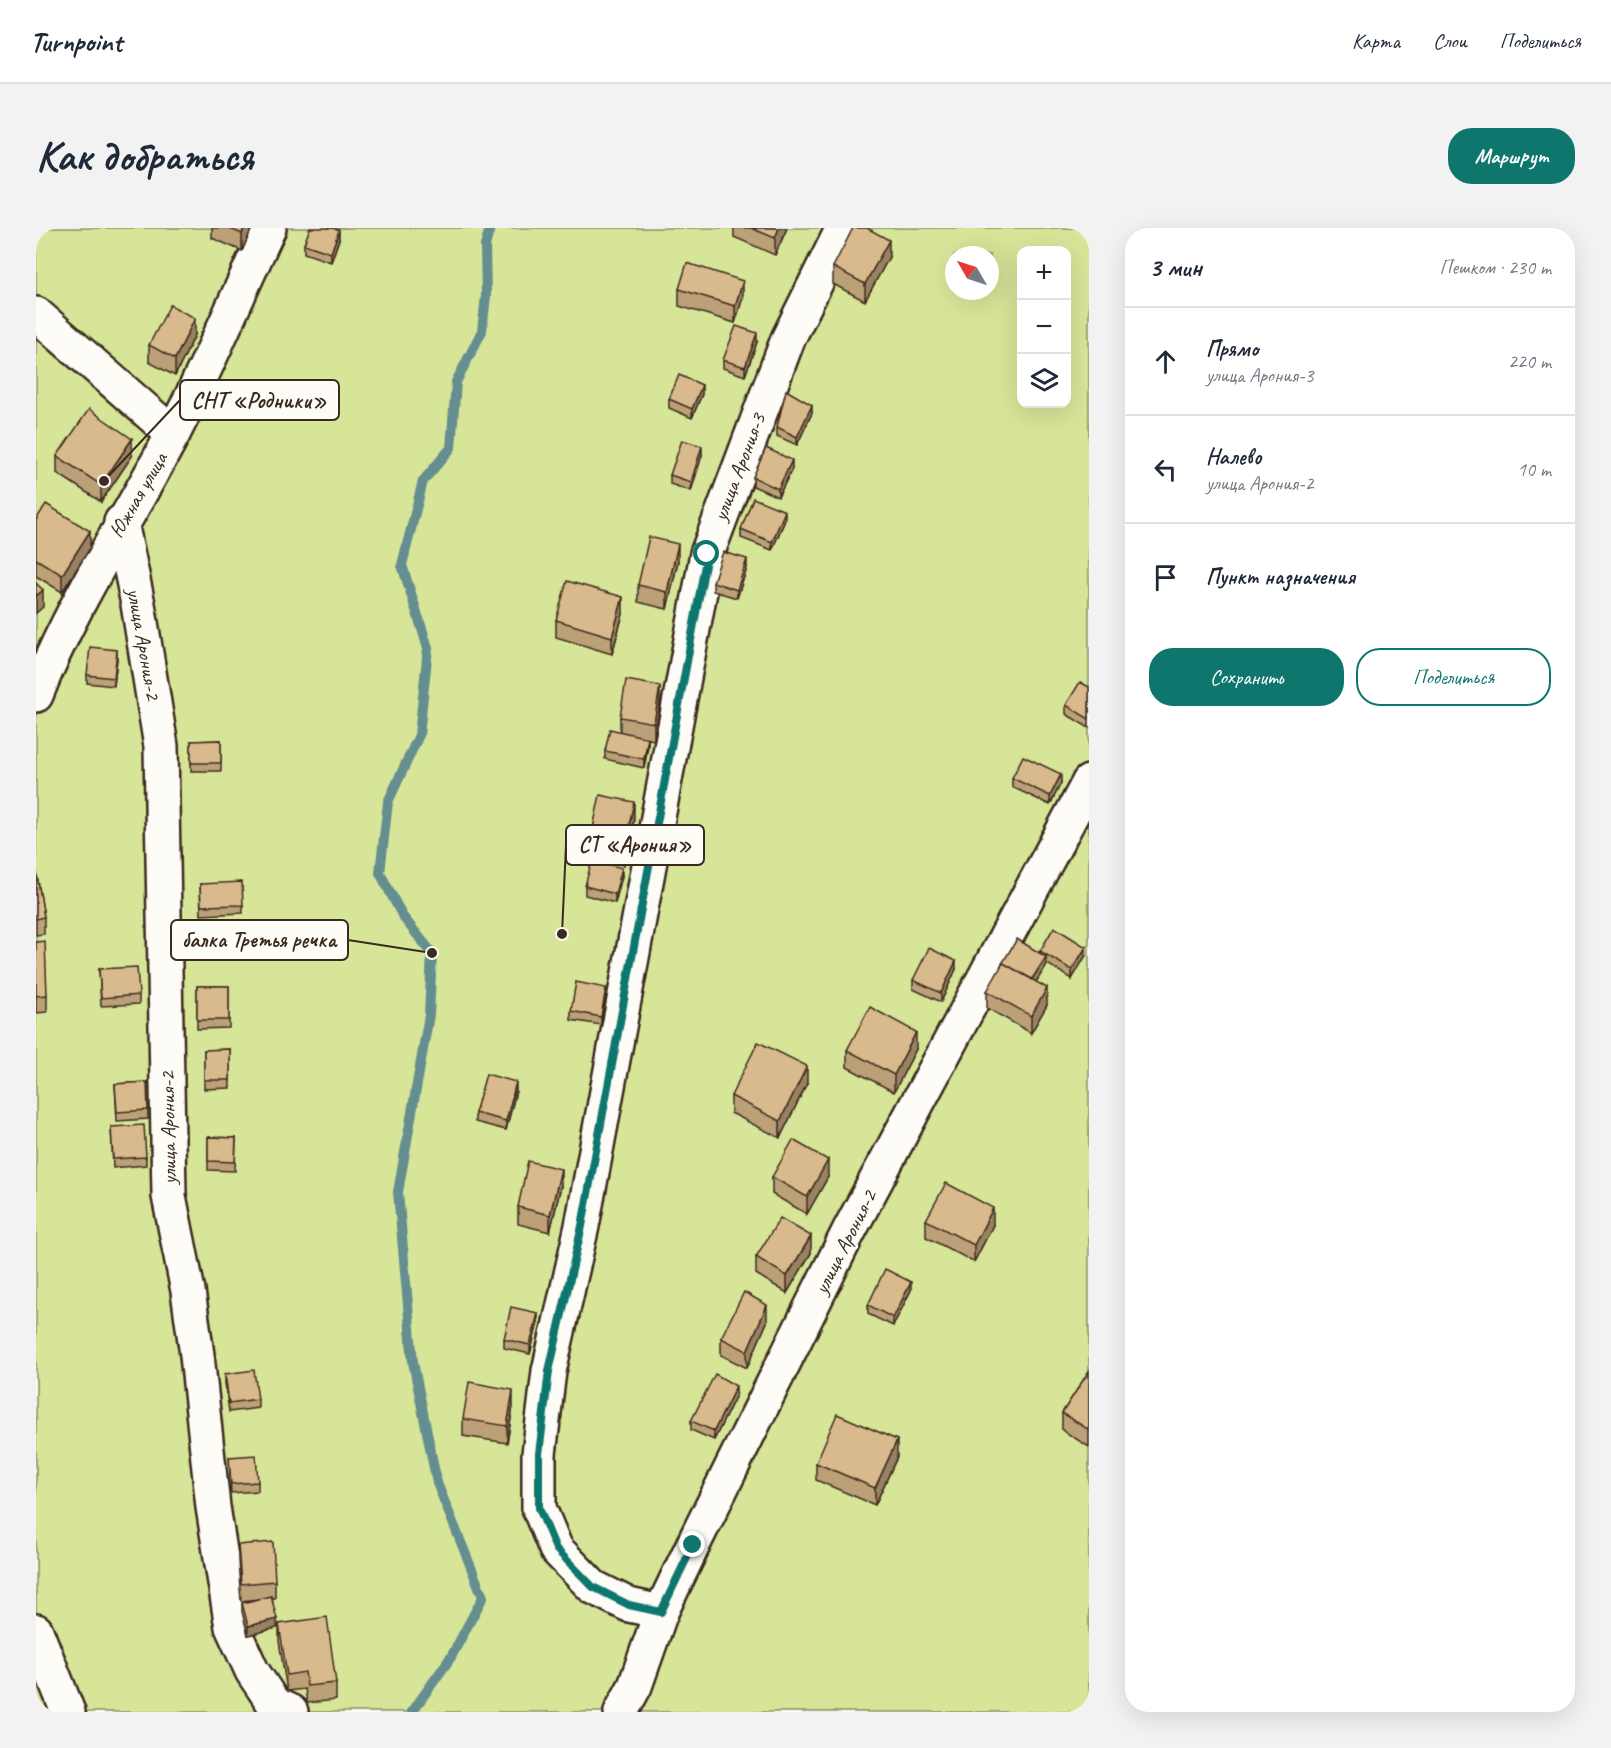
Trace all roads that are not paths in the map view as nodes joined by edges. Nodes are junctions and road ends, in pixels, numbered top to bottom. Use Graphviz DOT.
graph roads {
  1 [pos="269,228"];
  2 [pos="843,228"];
  3 [pos="36,314"];
  4 [pos="173,434"];
  5 [pos="121,522"];
  6 [pos="36,695"];
  7 [pos="1089,782"];
  8 [pos="661,1612"];
  9 [pos="36,1631"];
  10 [pos="68,1712"];
  11 [pos="291,1712"];
  12 [pos="621,1712"];
  1 -- 4 [label="street, Южная улица"];
  2 -- 8 [label="street, улица Арония-3"];
  3 -- 4 [label="street"];
  4 -- 5 [label="street, Южная улица"];
  5 -- 6 [label="street, Южная улица"];
  5 -- 11 [label="street, улица Арония-2"];
  7 -- 8 [label="street, улица Арония-2"];
  8 -- 12 [label="street, улица Арония-2"];
  9 -- 10 [label="street"];
}
